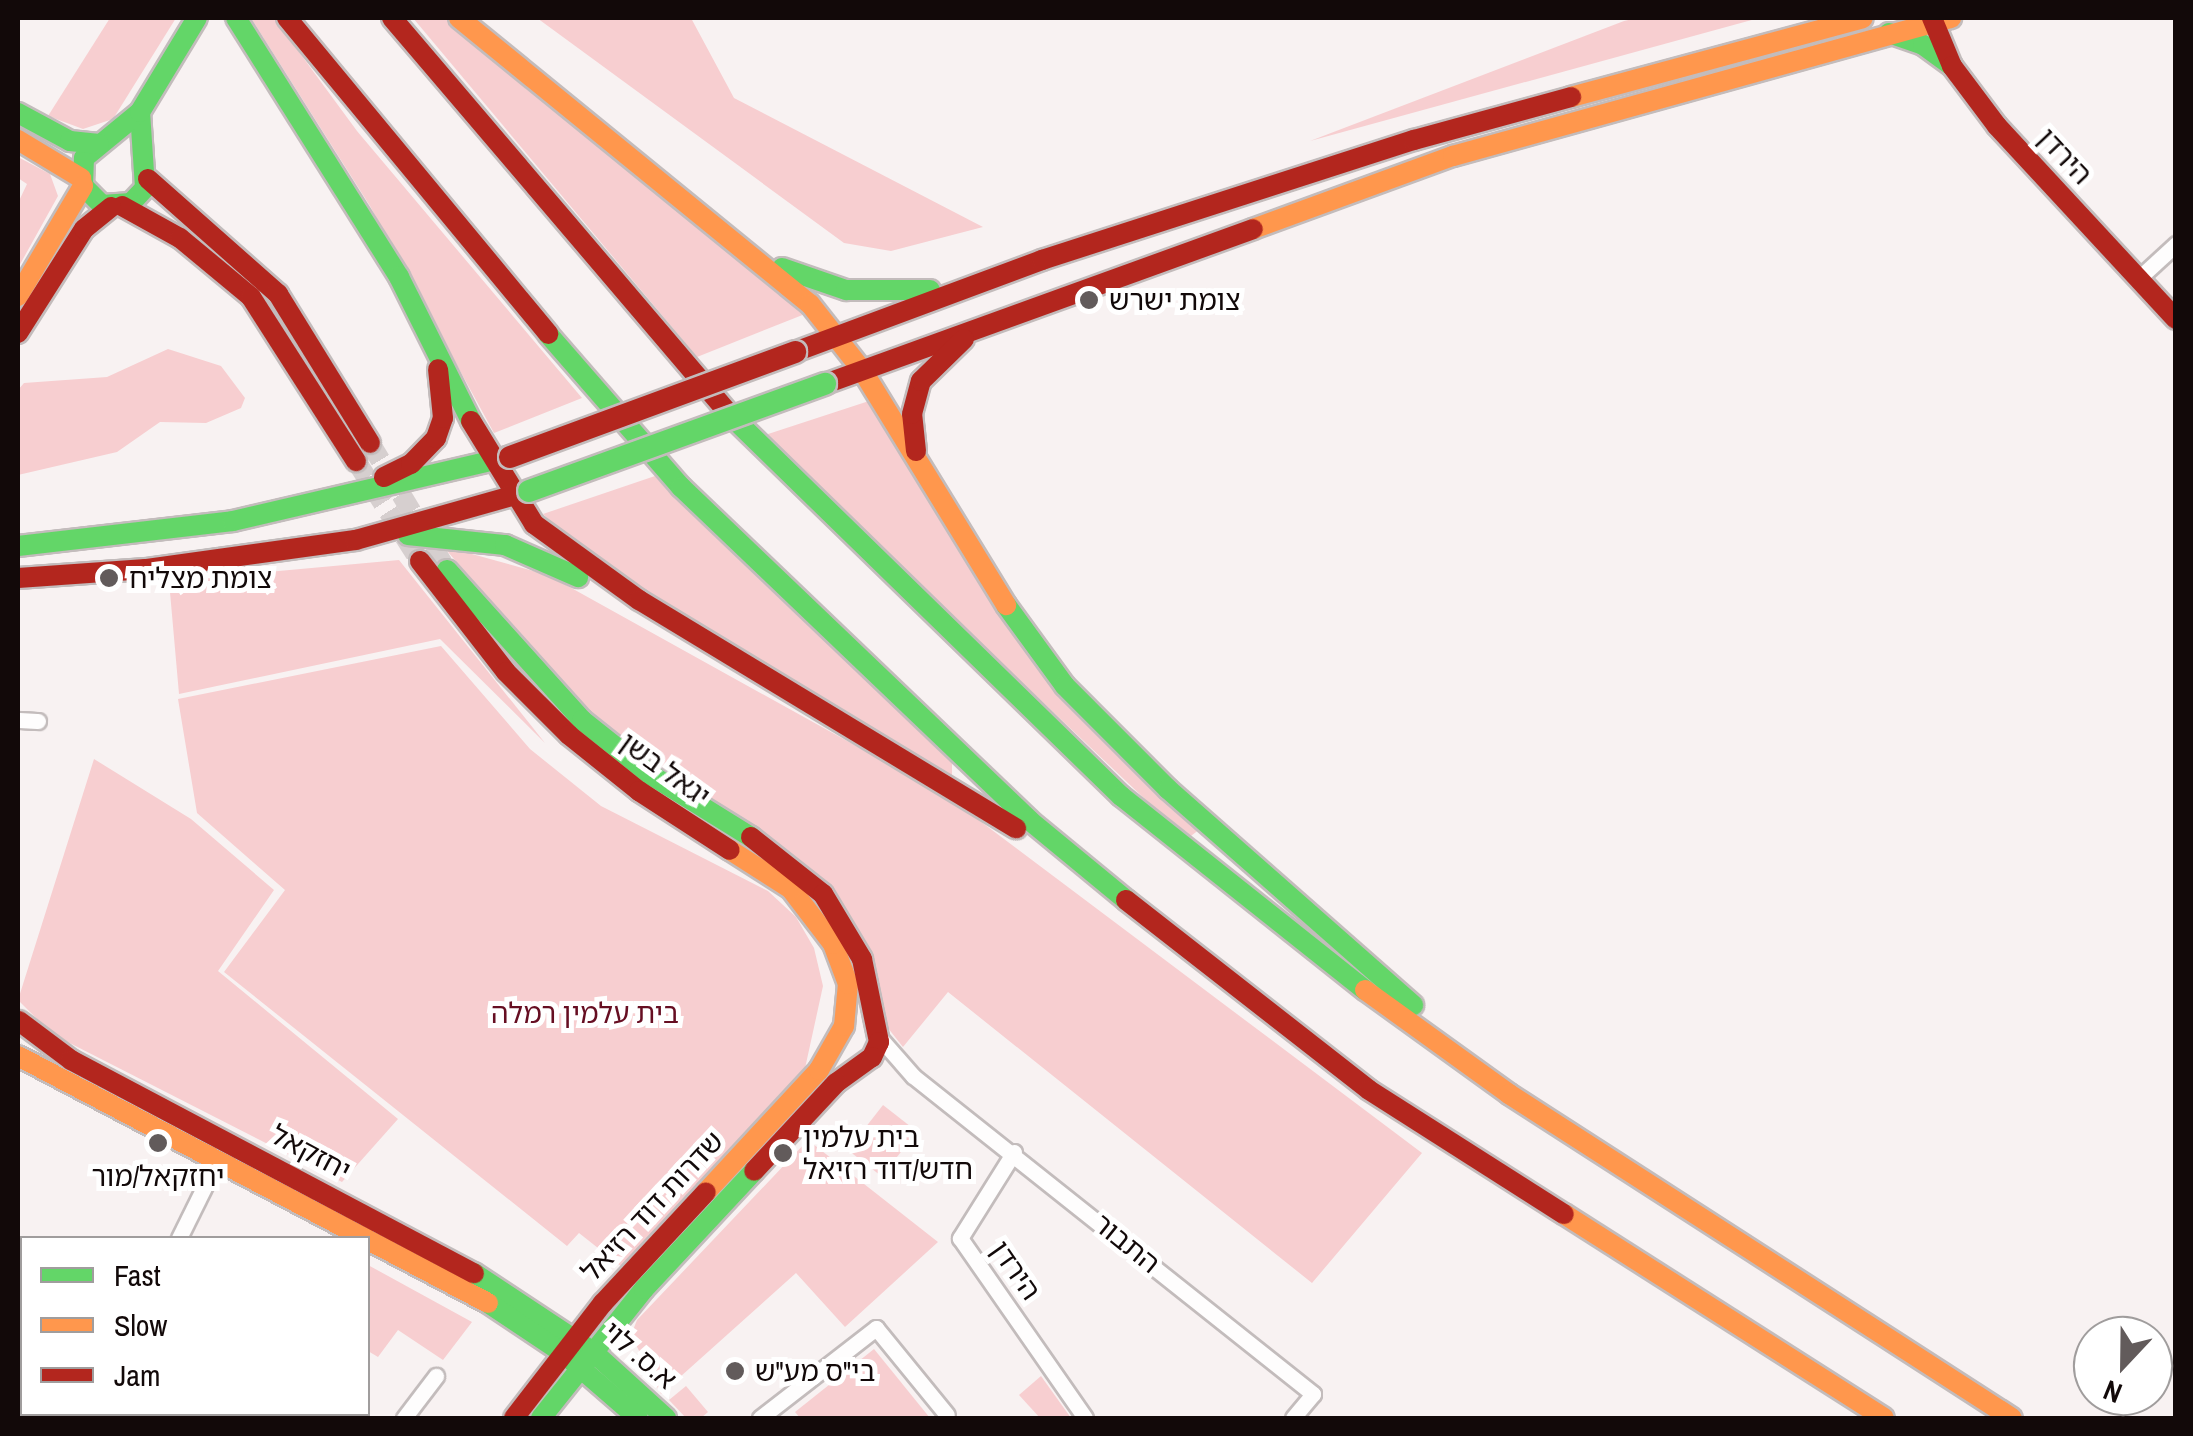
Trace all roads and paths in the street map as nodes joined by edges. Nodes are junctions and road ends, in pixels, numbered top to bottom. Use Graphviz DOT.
graph roads {
  1 [pos="196,18"];
  2 [pos="236,18"];
  3 [pos="287,18"];
  4 [pos="392,18"];
  5 [pos="459,18"];
  6 [pos="1863,18"];
  7 [pos="1963,18"];
  8 [pos="1939,19"];
  9 [pos="1888,32"];
  10 [pos="1952,66"];
  11 [pos="140,112"];
  12 [pos="18,113"];
  13 [pos="18,140"];
  14 [pos="102,143"];
  15 [pos="140,151"];
  16 [pos="148,179"];
  17 [pos="82,182"];
  18 [pos="116,207"];
  19 [pos="735,238"];
  20 [pos="2176,244"];
  21 [pos="1042,260"];
  22 [pos="2138,279"];
  23 [pos="18,296"];
  24 [pos="2176,320"];
  25 [pos="426,324"];
  26 [pos="982,325"];
  27 [pos="18,333"];
  28 [pos="836,335"];
  29 [pos="862,370"];
  30 [pos="502,459"];
  31 [pos="521,493"];
  32 [pos="334,501"];
  33 [pos="956,522"];
  34 [pos="377,534"];
  35 [pos="18,546"];
  36 [pos="420,561"];
  37 [pos="447,570"];
  38 [pos="18,578"];
  39 [pos="739,660"];
  40 [pos="18,720"];
  41 [pos="38,721"];
  42 [pos="18,1020"];
  43 [pos="1273,1020"];
  44 [pos="840,1032"];
  45 [pos="876,1033"];
  46 [pos="18,1046"];
  47 [pos="18,1056"];
  48 [pos="864,1061"];
  49 [pos="913,1076"];
  50 [pos="1576,1140"];
  51 [pos="1014,1152"];
  52 [pos="218,1159"];
  53 [pos="180,1236"];
  54 [pos="370,1236"];
  55 [pos="370,1236"];
  56 [pos="613,1308"];
  57 [pos="523,1314"];
  58 [pos="577,1352"];
  59 [pos="436,1376"];
  60 [pos="619,1400"];
  61 [pos="542,1406"];
  62 [pos="641,1407"];
  63 [pos="947,1416"];
  64 [pos="404,1418"];
  65 [pos="514,1418"];
  66 [pos="666,1418"];
  67 [pos="760,1418"];
  68 [pos="1085,1418"];
  69 [pos="1292,1418"];
  70 [pos="1884,1418"];
  71 [pos="2012,1418"];
  1 -- 11 [label="main road"];
  2 -- 25 [label="main road"];
  3 -- 43 [label="main road"];
  4 -- 50 [label="main road"];
  5 -- 19 [label="main road"];
  6 -- 21 [label="main road"];
  7 -- 10 [label="main road"];
  8 -- 9 [label="main road"];
  8 -- 10 [label="main road, הירדן"];
  9 -- 10 [label="main road"];
  9 -- 26 [label="main road"];
  10 -- 22 [label="main road, הירדן"];
  11 -- 14 [label="main road"];
  11 -- 15 [label="main road"];
  12 -- 14 [label="main road"];
  13 -- 17 [label="main road"];
  14 -- 15 [label="main road"];
  14 -- 17 [label="main road"];
  15 -- 16 [label="main road"];
  16 -- 18 [label="main road"];
  16 -- 18 [label="main road"];
  17 -- 18 [label="main road"];
  17 -- 23 [label="main road"];
  18 -- 27 [label="main road"];
  19 -- 21 [label="main road"];
  19 -- 28 [label="main road"];
  20 -- 22 [label="street"];
  21 -- 28 [label="main road"];
  22 -- 24 [label="main road, הירדן"];
  25 -- 30 [label="main road"];
  25 -- 32 [label="main road"];
  26 -- 29 [label="main road"];
  26 -- 33 [label="main road"];
  28 -- 29 [label="main road"];
  28 -- 30 [label="main road, bridge"];
  29 -- 31 [label="main road, bridge"];
  29 -- 33 [label="main road"];
  30 -- 31 [label="main road"];
  30 -- 32 [label="main road"];
  31 -- 34 [label="main road"];
  31 -- 39 [label="main road"];
  32 -- 35 [label="main road"];
  33 -- 50 [label="main road"];
  34 -- 38 [label="main road"];
  34 -- 39 [label="main road"];
  36 -- 44 [label="main road, יגאל בשן"];
  37 -- 45 [label="main road, יגאל בשן"];
  39 -- 43 [label="main road"];
  40 -- 41 [label="street"];
  42 -- 46 [label="main road"];
  42 -- 57 [label="main road, יחזקאל"];
  43 -- 70 [label="main road"];
  44 -- 45 [label="main road"];
  44 -- 48 [label="main road"];
  44 -- 56 [label="main road, שדרות דוד רזיאל"];
  45 -- 48 [label="main road"];
  45 -- 49 [label="street, התבור"];
  47 -- 52 [label="main road, יחזקאל"];
  48 -- 49 [label="street, התבור"];
  48 -- 56 [label="main road, שדרות דוד רזיאל"];
  49 -- 51 [label="street, התבור"];
  50 -- 71 [label="main road"];
  51 -- 68 [label="street, הירדן"];
  51 -- 69 [label="street, התבור"];
  52 -- 53 [label="street"];
  52 -- 54 [label="main road, יחזקאל"];
  55 -- 57 [label="main road, יחזקאל"];
  56 -- 57 [label="main road"];
  56 -- 58 [label="main road, שדרות דוד רזיאל"];
  56 -- 62 [label="main road"];
  57 -- 58 [label="main road, יחזקאל"];
  57 -- 61 [label="main road"];
  58 -- 60 [label="main road, א.ס. לוי"];
  58 -- 61 [label="main road, שדרות דוד רזיאל"];
  58 -- 62 [label="main road, א.ס. לוי"];
  59 -- 64 [label="street"];
  60 -- 61 [label="main road"];
  60 -- 62 [label="main road, א.ס. לוי"];
  61 -- 65 [label="main road, שדרות דוד רזיאל"];
  62 -- 66 [label="main road, א.ס. לוי"];
  63 -- 67 [label="street"];
}
